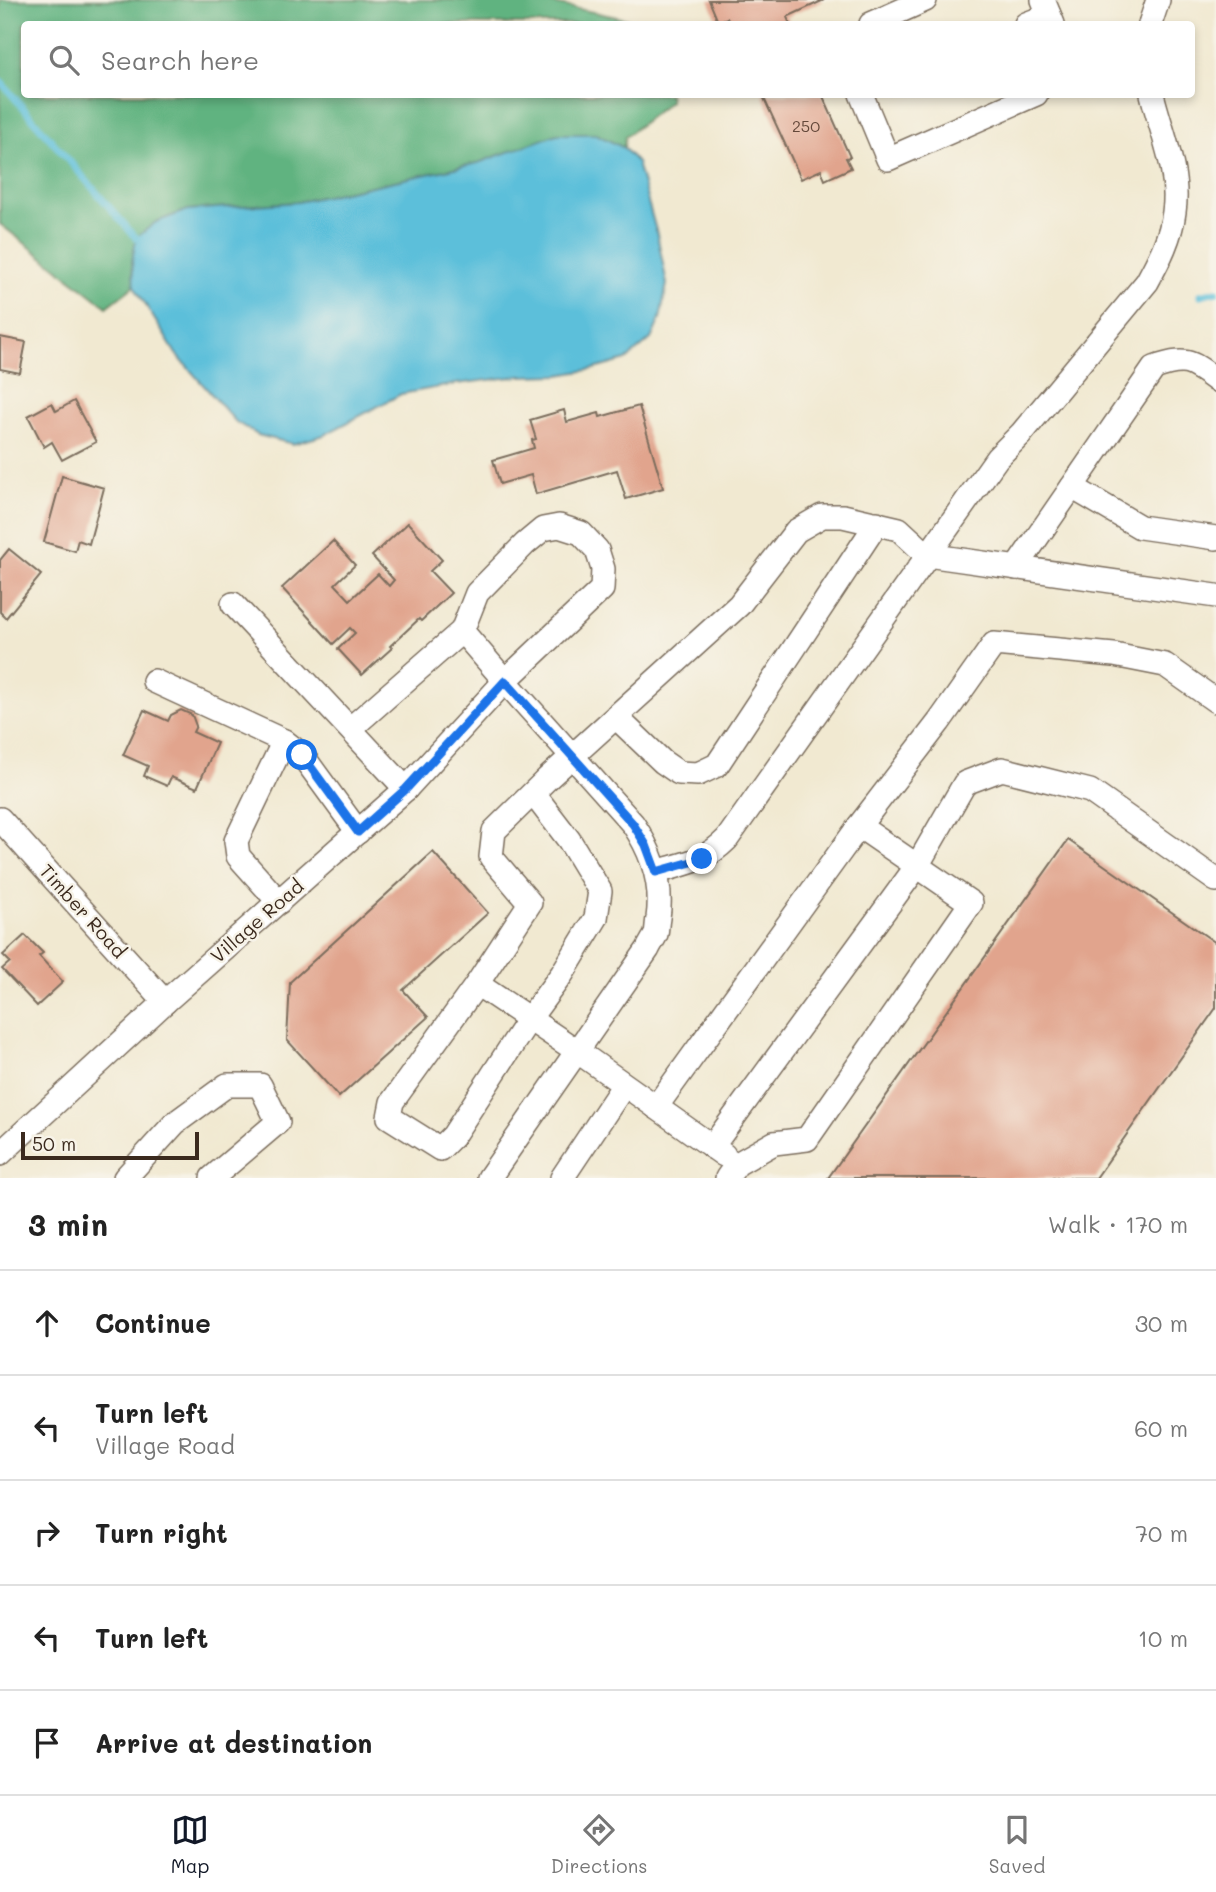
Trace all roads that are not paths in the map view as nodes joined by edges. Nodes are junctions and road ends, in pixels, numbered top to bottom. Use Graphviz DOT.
graph roads {
  1 [pos="925,0"];
  2 [pos="1158,0"];
  3 [pos="1048,13"];
  4 [pos="878,21"];
  5 [pos="1032,21"];
  6 [pos="1151,21"];
  7 [pos="863,98"];
  8 [pos="1027,98"];
  9 [pos="1153,98"];
  10 [pos="1216,380"];
  11 [pos="1072,487"];
  12 [pos="877,523"];
  13 [pos="1216,538"];
  14 [pos="927,555"];
  15 [pos="1016,568"];
  16 [pos="1216,596"];
  17 [pos="233,604"];
  18 [pos="462,631"];
  19 [pos="155,681"];
  20 [pos="505,681"];
  21 [pos="1216,701"];
  22 [pos="616,716"];
  23 [pos="351,728"];
  24 [pos="284,741"];
  25 [pos="573,756"];
  26 [pos="406,789"];
  27 [pos="533,793"];
  28 [pos="0,819"];
  29 [pos="859,826"];
  30 [pos="358,832"];
  31 [pos="917,866"];
  32 [pos="656,872"];
  33 [pos="1216,880"];
  34 [pos="279,902"];
  35 [pos="477,984"];
  36 [pos="165,1002"];
  37 [pos="529,1019"];
  38 [pos="577,1051"];
  39 [pos="624,1085"];
  40 [pos="656,1107"];
  41 [pos="712,1147"];
  42 [pos="0,1154"];
  43 [pos="732,1171"];
  44 [pos="125,1178"];
  45 [pos="212,1178"];
  46 [pos="489,1178"];
  47 [pos="562,1178"];
  1 -- 4 [label="street"];
  2 -- 6 [label="street"];
  3 -- 5 [label="street"];
  7 -- 8 [label="street"];
  9 -- 14 [label="street"];
  10 -- 11 [label="street"];
  11 -- 13 [label="street"];
  11 -- 15 [label="street"];
  12 -- 14 [label="street"];
  12 -- 22 [label="street"];
  12 -- 22 [label="street"];
  14 -- 15 [label="street"];
  14 -- 32 [label="street"];
  15 -- 16 [label="street"];
  17 -- 23 [label="street"];
  18 -- 20 [label="street"];
  18 -- 20 [label="street, Village Road"];
  18 -- 23 [label="street"];
  19 -- 24 [label="street"];
  20 -- 25 [label="street"];
  20 -- 26 [label="street, Village Road"];
  21 -- 29 [label="street"];
  22 -- 25 [label="street"];
  23 -- 26 [label="street"];
  24 -- 30 [label="street"];
  24 -- 34 [label="street"];
  25 -- 27 [label="street"];
  25 -- 32 [label="street"];
  26 -- 30 [label="street, Village Road"];
  27 -- 35 [label="street"];
  27 -- 37 [label="street"];
  28 -- 36 [label="street, Timber Road"];
  29 -- 31 [label="street"];
  29 -- 40 [label="street"];
  30 -- 34 [label="street, Village Road"];
  31 -- 33 [label="street"];
  31 -- 41 [label="street"];
  31 -- 43 [label="street"];
  32 -- 38 [label="street"];
  34 -- 36 [label="street, Village Road"];
  35 -- 37 [label="street"];
  35 -- 37 [label="street"];
  36 -- 42 [label="street, Village Road"];
  37 -- 38 [label="street"];
  38 -- 39 [label="street"];
  38 -- 46 [label="street"];
  39 -- 40 [label="street"];
  39 -- 47 [label="street"];
  40 -- 41 [label="street"];
  41 -- 43 [label="street"];
  44 -- 45 [label="street"];
}
